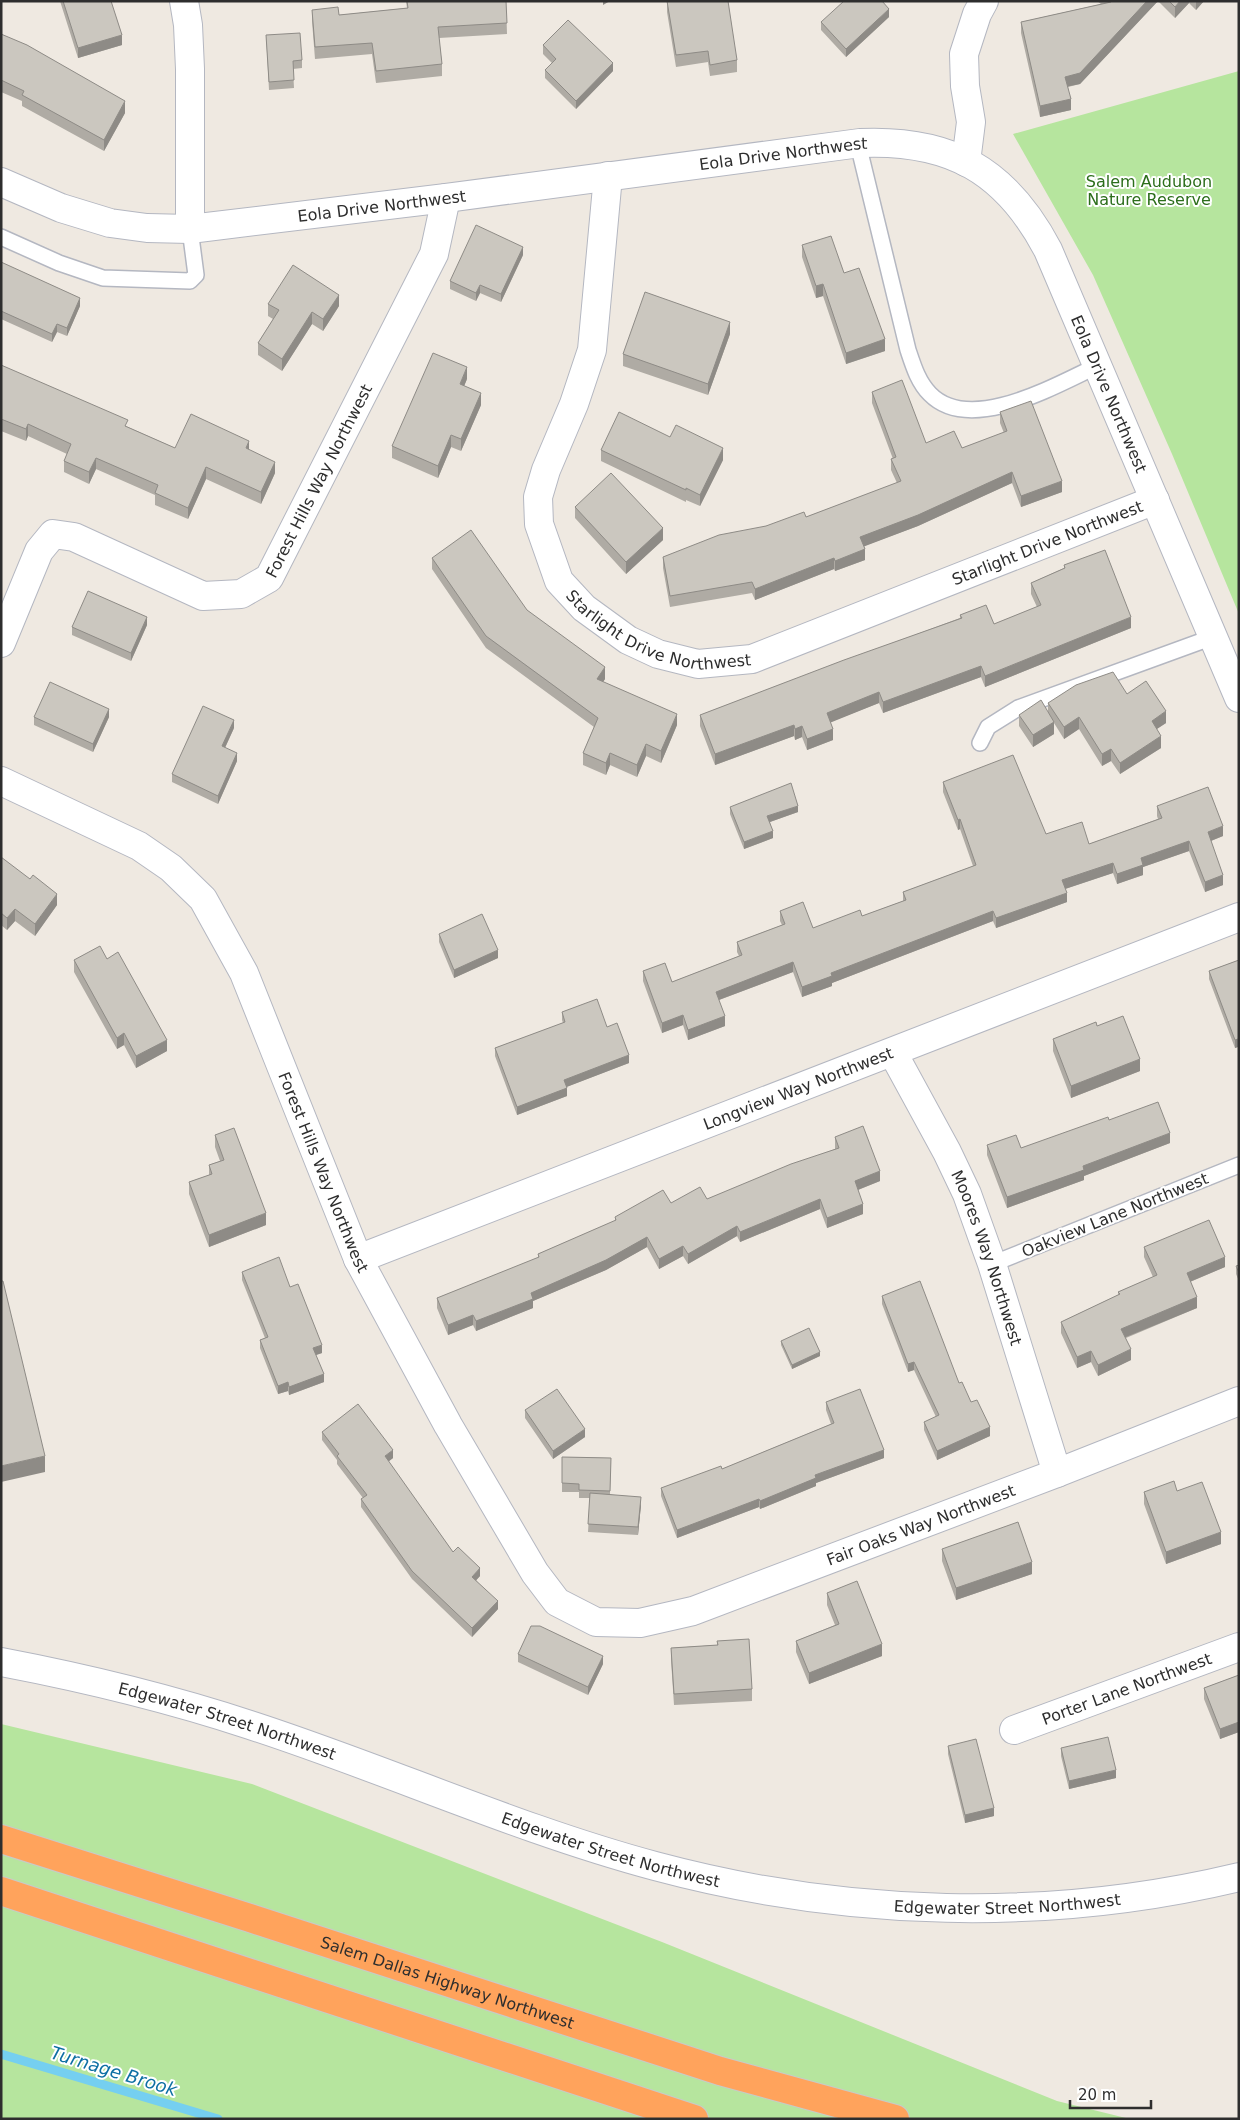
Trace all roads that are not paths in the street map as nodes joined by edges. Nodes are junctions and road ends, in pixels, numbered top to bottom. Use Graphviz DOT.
graph roads {
  1 [pos="184,1"];
  2 [pos="984,1"];
  3 [pos="858,144"];
  4 [pos="966,162"];
  5 [pos="608,176"];
  6 [pos="1,182"];
  7 [pos="446,198"];
  8 [pos="190,229"];
  9 [pos="1,237"];
  10 [pos="1097,366"];
  11 [pos="1155,500"];
  12 [pos="1213,637"];
  13 [pos="1,643"];
  14 [pos="1239,698"];
  15 [pos="980,743"];
  16 [pos="1,782"];
  17 [pos="1239,917"];
  18 [pos="893,1052"];
  19 [pos="1239,1165"];
  20 [pos="358,1259"];
  21 [pos="992,1264"];
  22 [pos="1239,1401"];
  23 [pos="1057,1473"];
  24 [pos="596,1622"];
  25 [pos="1239,1647"];
  26 [pos="1,1662"];
  27 [pos="1014,1730"];
  28 [pos="1,1839"];
  29 [pos="1239,1877"];
  30 [pos="1,1891"];
  31 [pos="694,2119"];
  32 [pos="895,2119"];
  1 -- 8 [label="street"];
  2 -- 4 [label="street"];
  3 -- 4 [label="street, Eola Drive Northwest"];
  3 -- 5 [label="street, Eola Drive Northwest"];
  3 -- 10 [label="lane"];
  4 -- 10 [label="street, Eola Drive Northwest"];
  5 -- 7 [label="street, Eola Drive Northwest"];
  5 -- 11 [label="street, Starlight Drive Northwest"];
  6 -- 8 [label="street, Eola Drive Northwest"];
  7 -- 8 [label="street, Eola Drive Northwest"];
  7 -- 13 [label="street, Forest Hills Way Northwest"];
  8 -- 9 [label="lane"];
  10 -- 11 [label="street, Eola Drive Northwest"];
  11 -- 12 [label="street, Eola Drive Northwest"];
  12 -- 14 [label="street, Eola Drive Northwest"];
  12 -- 15 [label="lane"];
  16 -- 20 [label="street, Forest Hills Way Northwest"];
  17 -- 18 [label="street, Longview Way Northwest"];
  18 -- 20 [label="street, Longview Way Northwest"];
  18 -- 21 [label="street, Moores Way Northwest"];
  19 -- 21 [label="lane, Oakview Lane Northwest"];
  20 -- 24 [label="street, Forest Hills Way Northwest"];
  21 -- 23 [label="street, Moores Way Northwest"];
  22 -- 23 [label="street, Fair Oaks Way Northwest"];
  23 -- 24 [label="street, Fair Oaks Way Northwest"];
  25 -- 27 [label="street, Porter Lane Northwest"];
  26 -- 29 [label="street, Edgewater Street Northwest"];
  28 -- 32 [label="highway, Salem Dallas Highway Northwest"];
  30 -- 31 [label="highway"];
}
